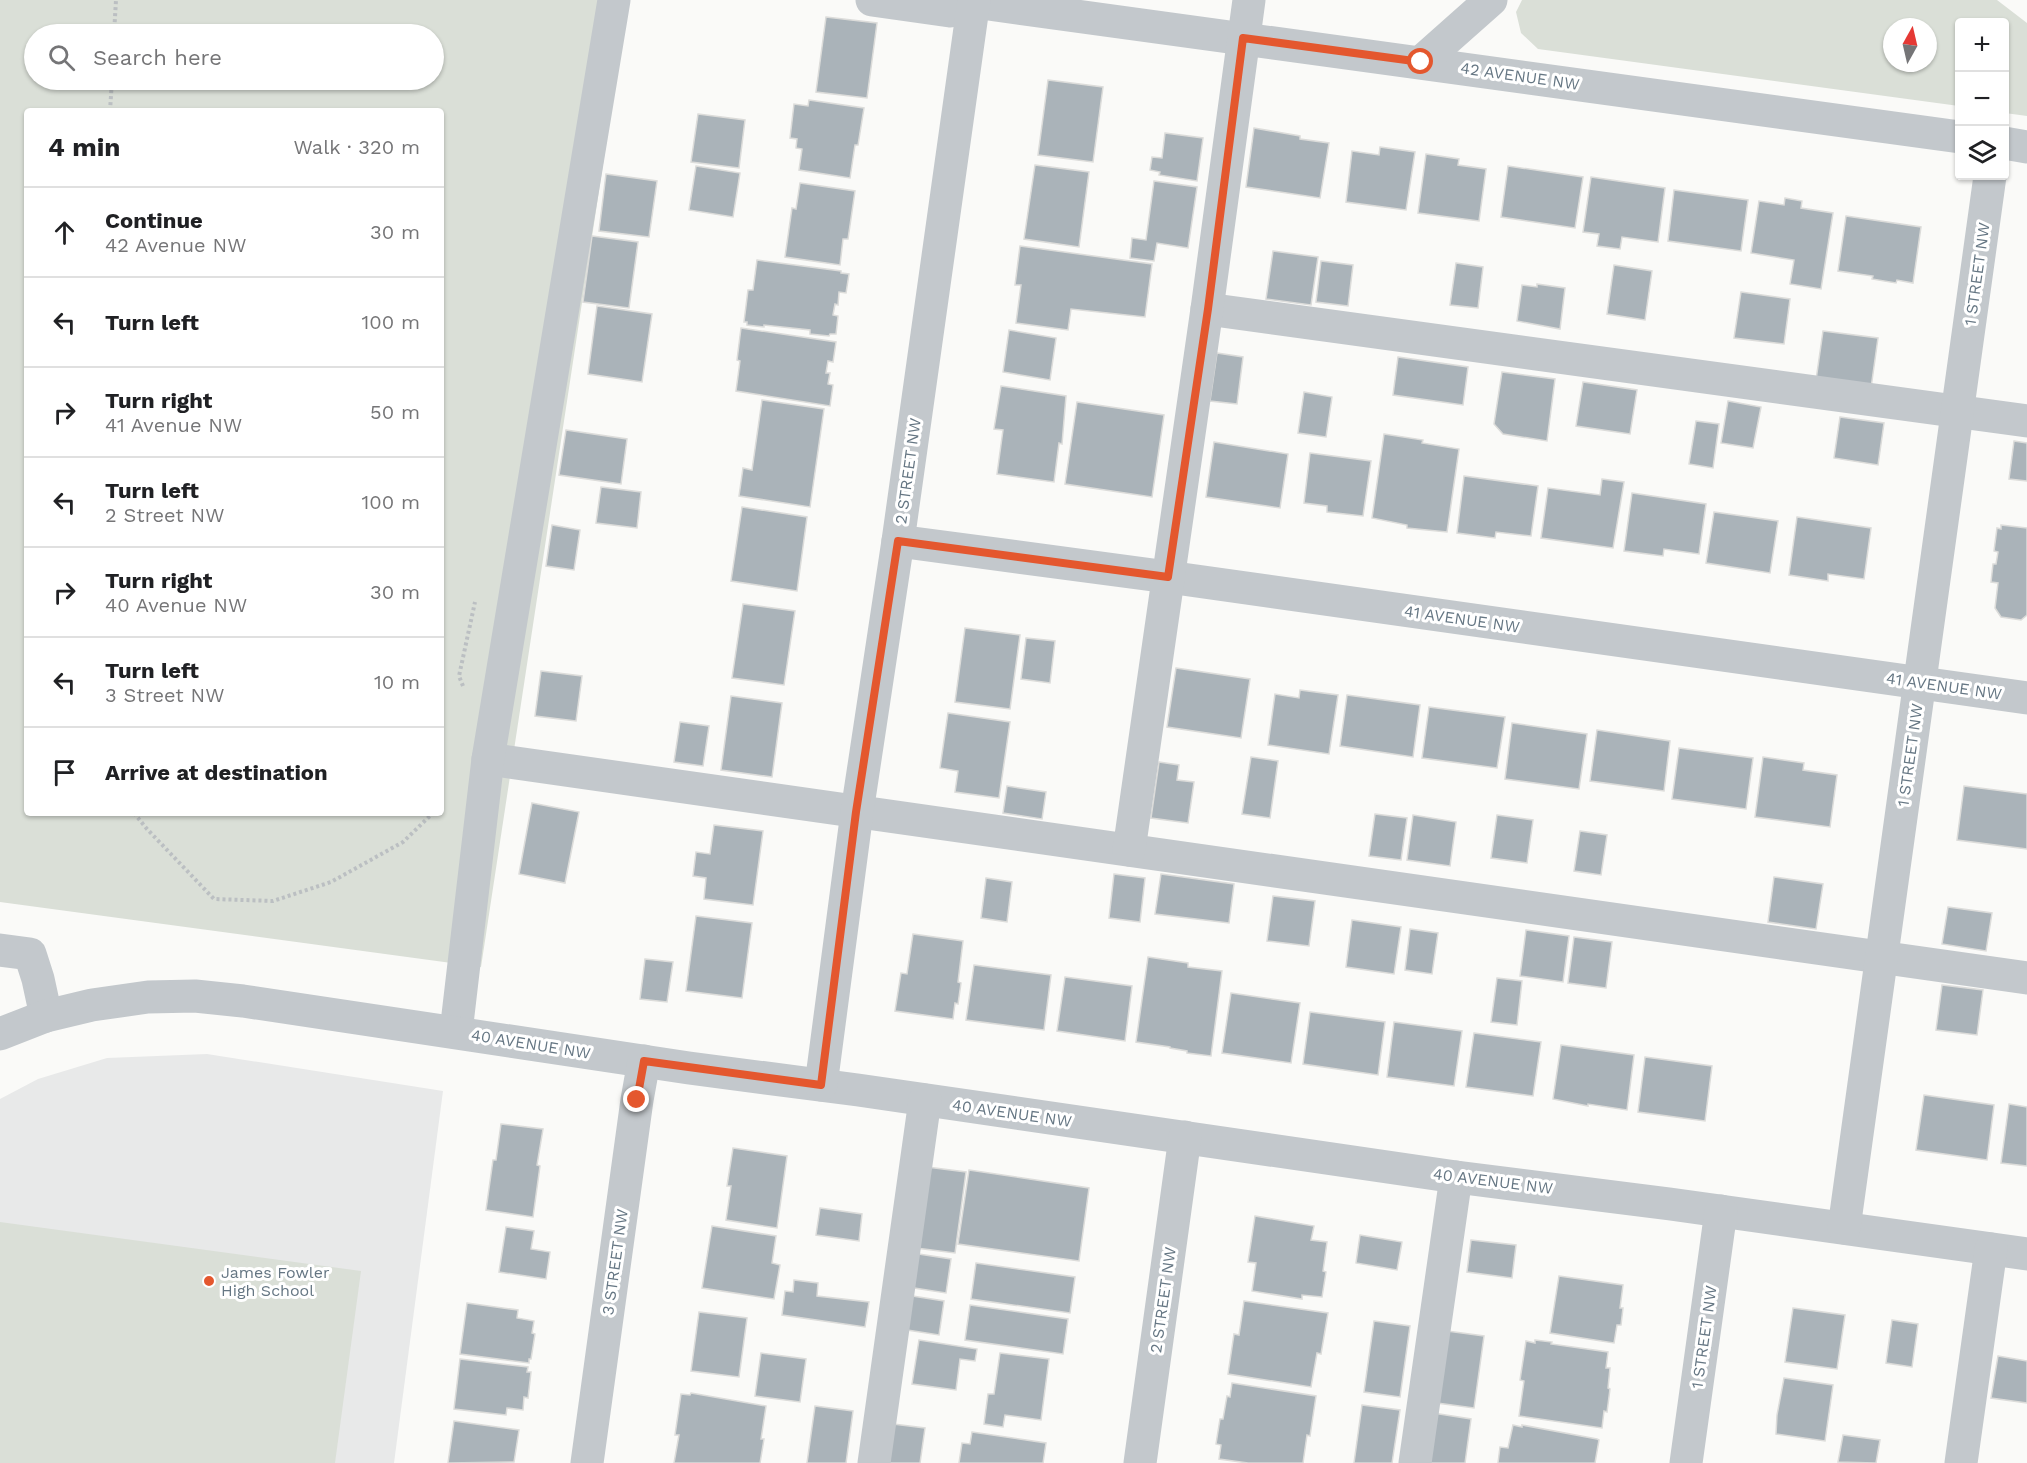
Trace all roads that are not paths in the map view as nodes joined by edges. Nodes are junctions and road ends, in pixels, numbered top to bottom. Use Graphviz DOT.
graph roads {
  1 [pos="614,0"];
  2 [pos="872,0"];
  3 [pos="1249,0"];
  4 [pos="1491,0"];
  5 [pos="974,1"];
  6 [pos="1243,38"];
  7 [pos="1421,62"];
  8 [pos="1955,136"];
  9 [pos="2009,144"];
  10 [pos="2027,147"];
  11 [pos="1989,180"];
  12 [pos="1208,309"];
  13 [pos="1958,413"];
  14 [pos="2027,422"];
  15 [pos="898,541"];
  16 [pos="1168,577"];
  17 [pos="1920,683"];
  18 [pos="2027,698"];
  19 [pos="488,759"];
  20 [pos="856,812"];
  21 [pos="1129,850"];
  22 [pos="0,950"];
  23 [pos="1882,958"];
  24 [pos="2027,978"];
  25 [pos="46,1016"];
  26 [pos="456,1032"];
  27 [pos="0,1034"];
  28 [pos="644,1061"];
  29 [pos="821,1085"];
  30 [pos="925,1100"];
  31 [pos="1185,1137"];
  32 [pos="1456,1177"];
  33 [pos="1721,1211"];
  34 [pos="1844,1228"];
  35 [pos="1991,1249"];
  36 [pos="2027,1254"];
  37 [pos="587,1463"];
  38 [pos="874,1463"];
  39 [pos="1140,1463"];
  40 [pos="1415,1463"];
  41 [pos="1686,1463"];
  42 [pos="1961,1463"];
  1 -- 19 [label="street"];
  2 -- 5 [label="street"];
  3 -- 6 [label="street"];
  4 -- 7 [label="street"];
  5 -- 6 [label="street, 42 AVENUE NW"];
  5 -- 15 [label="street, 2 STREET NW"];
  6 -- 7 [label="street, 42 AVENUE NW"];
  6 -- 12 [label="street"];
  7 -- 8 [label="street, 42 AVENUE NW"];
  9 -- 10 [label="street"];
  11 -- 13 [label="street, 1 STREET NW"];
  12 -- 13 [label="street"];
  12 -- 16 [label="street"];
  13 -- 14 [label="street"];
  13 -- 17 [label="street, 1 STREET NW"];
  15 -- 16 [label="street, 41 AVENUE NW"];
  15 -- 20 [label="street, 2 STREET NW"];
  16 -- 17 [label="street, 41 AVENUE NW"];
  16 -- 21 [label="street"];
  17 -- 18 [label="street, 41 AVENUE NW"];
  17 -- 23 [label="street, 1 STREET NW"];
  19 -- 20 [label="street"];
  19 -- 26 [label="street"];
  20 -- 21 [label="street"];
  20 -- 29 [label="street, 2 STREET NW"];
  21 -- 23 [label="street"];
  22 -- 25 [label="street"];
  23 -- 24 [label="street"];
  23 -- 34 [label="street, 1 STREET NW"];
  25 -- 26 [label="street, 40 AVENUE NW"];
  25 -- 27 [label="street, 40 AVENUE NW"];
  26 -- 28 [label="street, 40 AVENUE NW"];
  28 -- 29 [label="street, 40 AVENUE NW"];
  28 -- 37 [label="street, 3 STREET NW"];
  29 -- 30 [label="street, 40 AVENUE NW"];
  30 -- 31 [label="street, 40 AVENUE NW"];
  30 -- 38 [label="street"];
  31 -- 32 [label="street, 40 AVENUE NW"];
  31 -- 39 [label="street, 2 STREET NW"];
  32 -- 33 [label="street, 40 AVENUE NW"];
  32 -- 40 [label="street"];
  33 -- 34 [label="street, 40 AVENUE NW"];
  33 -- 41 [label="street, 1 STREET NW"];
  34 -- 35 [label="street, 40 AVENUE NW"];
  35 -- 36 [label="street, 40 AVENUE NW"];
  35 -- 42 [label="street"];
}
